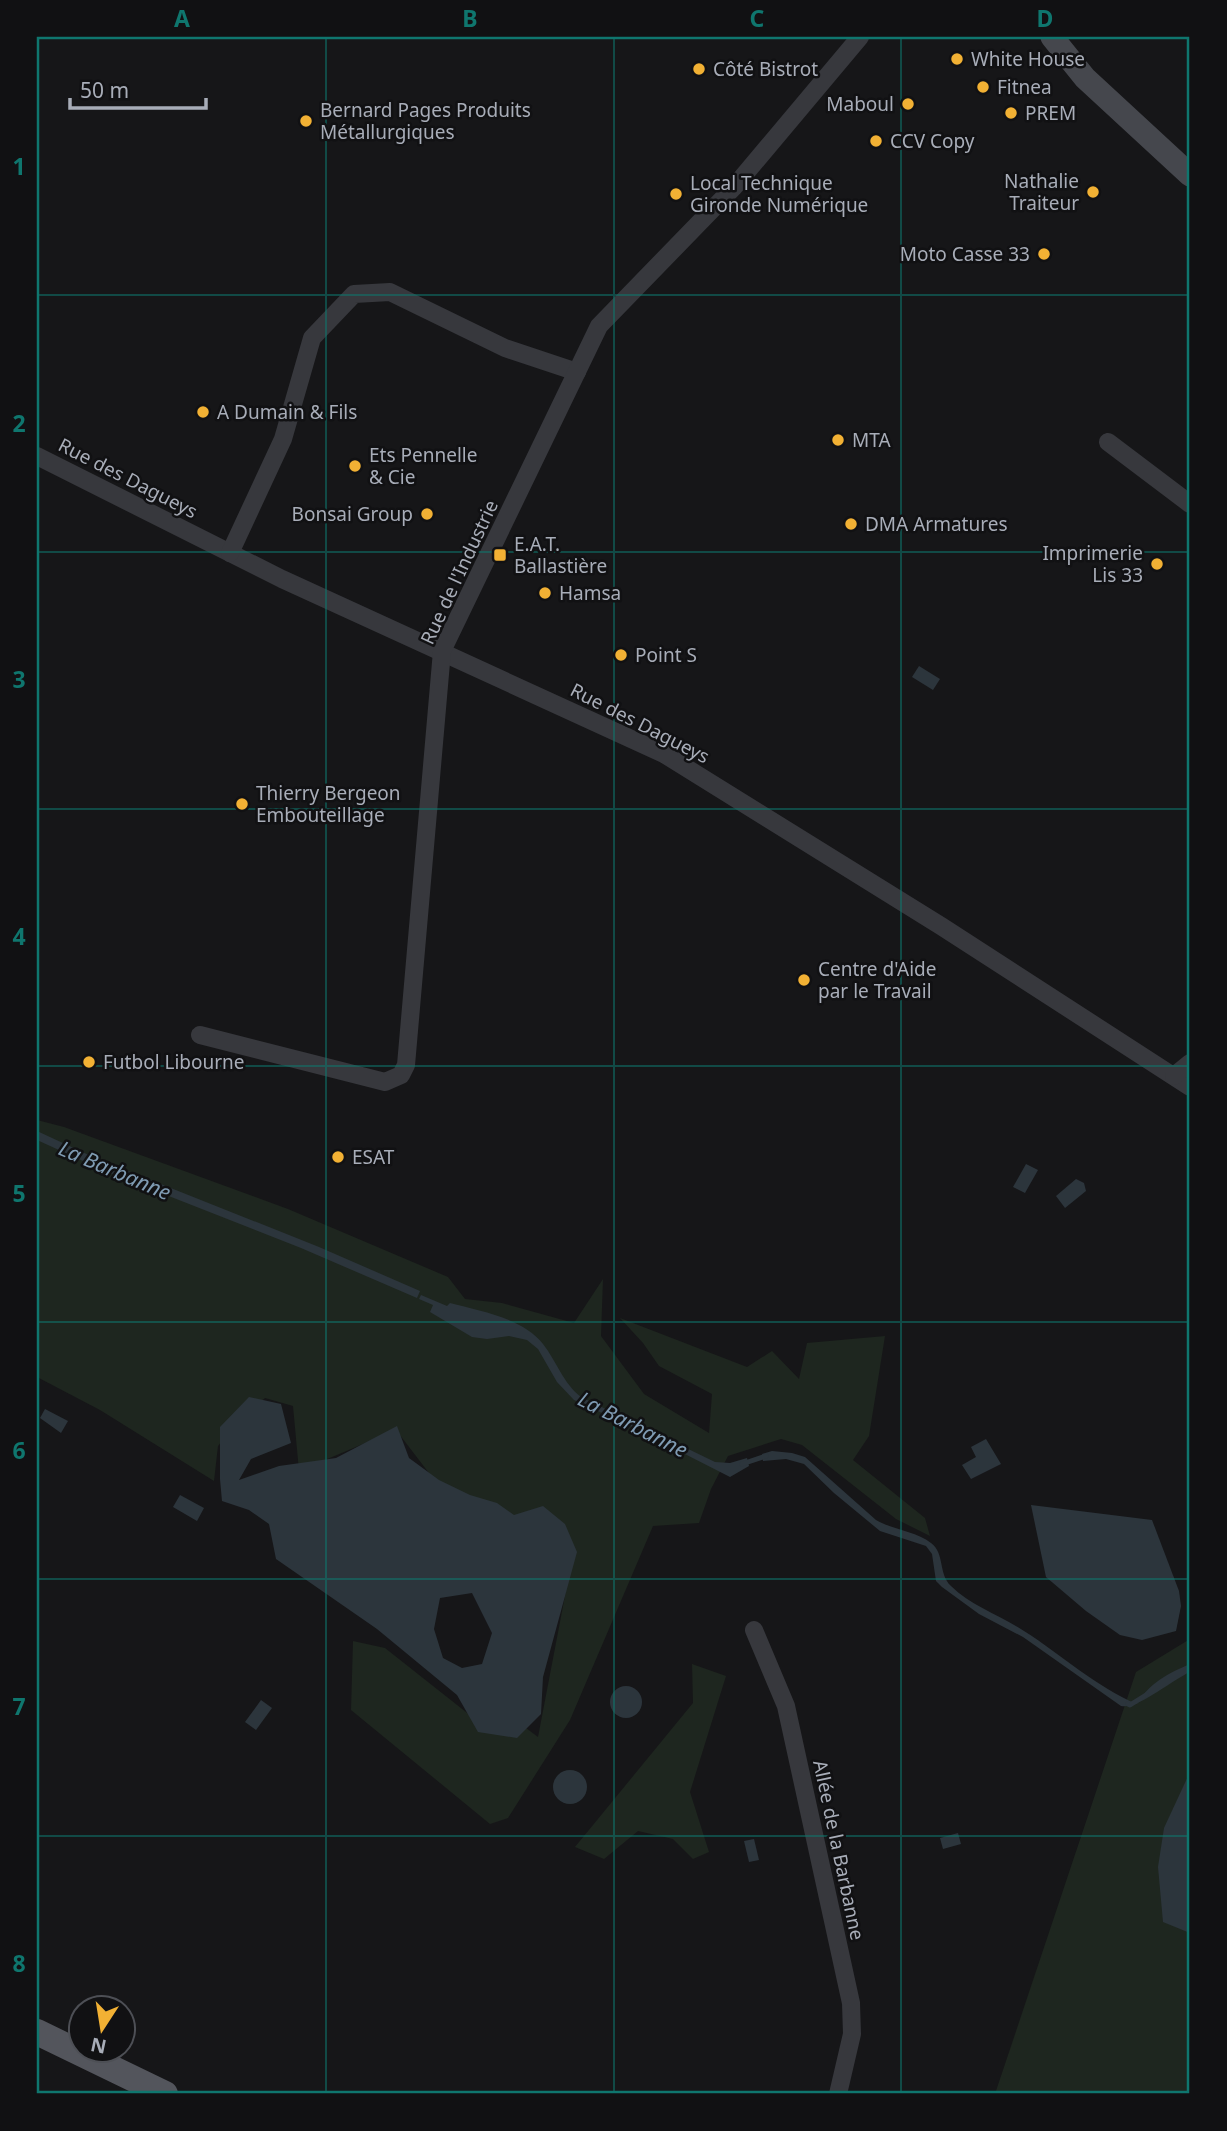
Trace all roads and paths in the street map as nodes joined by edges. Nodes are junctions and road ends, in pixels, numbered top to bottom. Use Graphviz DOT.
graph roads {
  1 [pos="860,37"];
  2 [pos="1052,37"];
  3 [pos="1190,175"];
  4 [pos="577,372"];
  5 [pos="1108,442"];
  6 [pos="37,456"];
  7 [pos="1190,504"];
  8 [pos="230,553"];
  9 [pos="442,651"];
  10 [pos="200,1035"];
  11 [pos="1190,1063"];
  12 [pos="1174,1076"];
  13 [pos="1190,1087"];
  14 [pos="754,1630"];
  15 [pos="37,2032"];
  16 [pos="840,2089"];
  17 [pos="165,2094"];
  1 -- 4 [label="street, Rue de l'Industrie"];
  2 -- 3 [label="main road"];
  4 -- 8 [label="street"];
  4 -- 9 [label="street, Rue de l'Industrie"];
  5 -- 7 [label="street"];
  6 -- 8 [label="street, Rue des Dagueys"];
  8 -- 9 [label="street, Rue des Dagueys"];
  9 -- 10 [label="street, Rue de l'Industrie"];
  9 -- 12 [label="street, Rue des Dagueys"];
  11 -- 12 [label="street"];
  12 -- 13 [label="street, Rue des Dagueys"];
  14 -- 16 [label="street, Allée de la Barbanne"];
  15 -- 17 [label="main road"];
}
